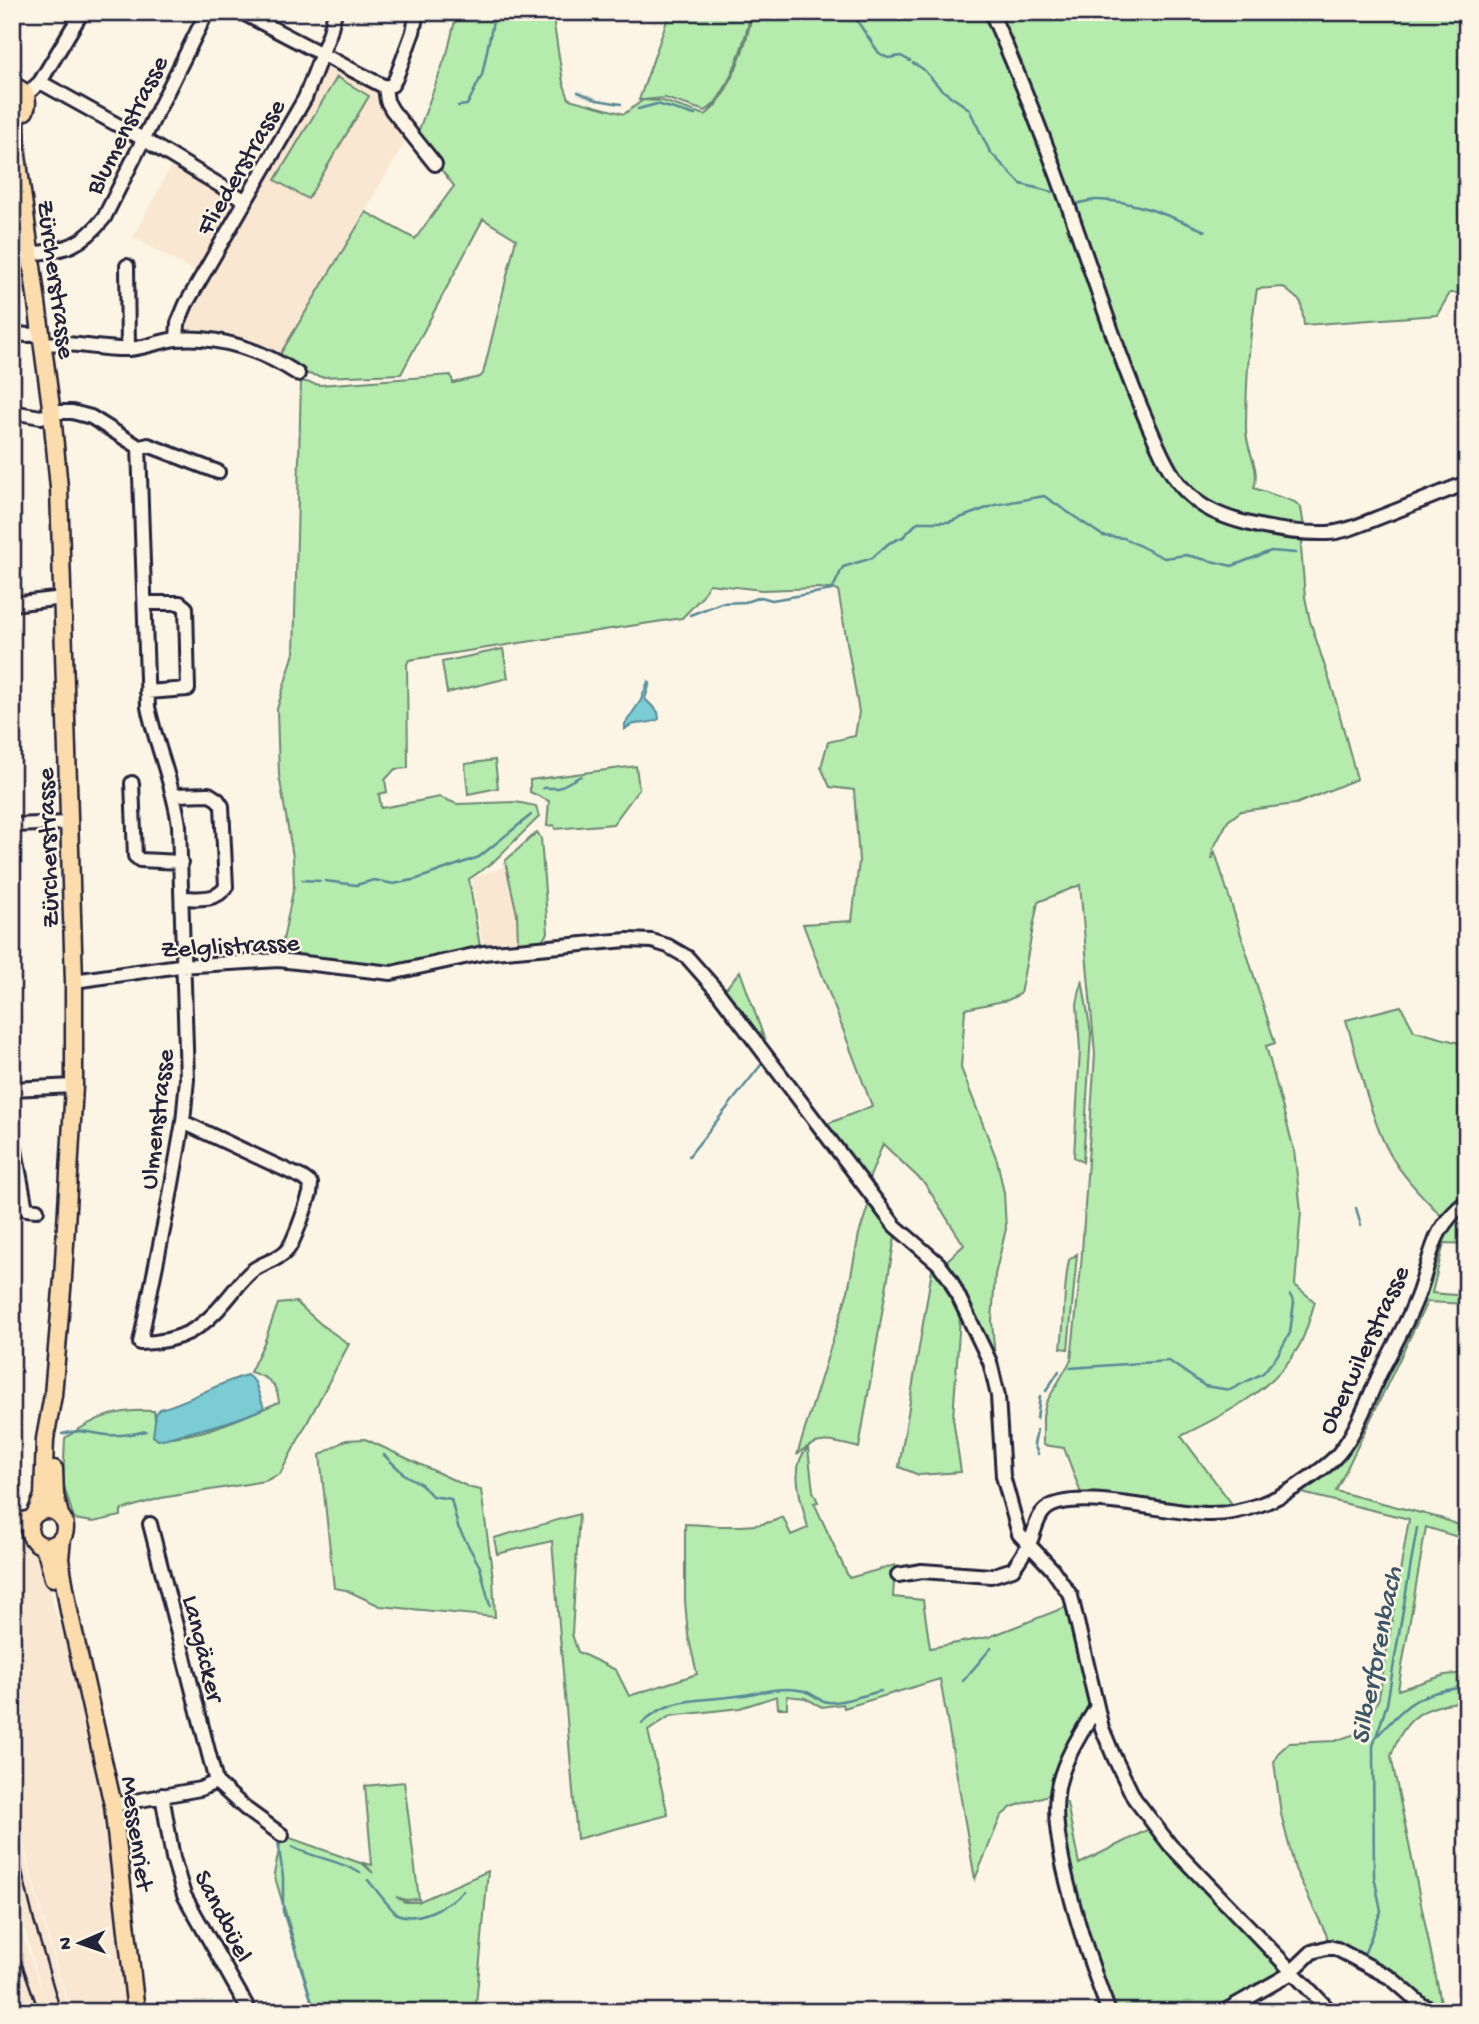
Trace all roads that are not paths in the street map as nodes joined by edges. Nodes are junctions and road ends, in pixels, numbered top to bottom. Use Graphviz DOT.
graph roads {
  1 [pos="82,12"];
  2 [pos="207,12"];
  3 [pos="241,12"];
  4 [pos="335,12"];
  5 [pos="416,12"];
  6 [pos="992,12"];
  7 [pos="322,56"];
  8 [pos="40,82"];
  9 [pos="386,87"];
  10 [pos="19,90"];
  11 [pos="14,118"];
  12 [pos="143,139"];
  13 [pos="15,153"];
  14 [pos="435,164"];
  15 [pos="246,201"];
  16 [pos="31,254"];
  17 [pos="127,266"];
  18 [pos="12,332"];
  19 [pos="42,339"];
  20 [pos="177,339"];
  21 [pos="128,349"];
  22 [pos="298,374"];
  23 [pos="12,412"];
  24 [pos="52,414"];
  25 [pos="139,447"];
  26 [pos="218,472"];
  27 [pos="1467,483"];
  28 [pos="63,598"];
  29 [pos="145,603"];
  30 [pos="12,604"];
  31 [pos="147,692"];
  32 [pos="132,783"];
  33 [pos="175,795"];
  34 [pos="69,823"];
  35 [pos="12,825"];
  36 [pos="181,862"];
  37 [pos="182,898"];
  38 [pos="184,966"];
  39 [pos="74,981"];
  40 [pos="74,1086"];
  41 [pos="12,1089"];
  42 [pos="183,1122"];
  43 [pos="12,1134"];
  44 [pos="1467,1201"];
  45 [pos="37,1210"];
  46 [pos="52,1411"];
  47 [pos="60,1515"];
  48 [pos="34,1516"];
  49 [pos="12,1524"];
  50 [pos="150,1524"];
  51 [pos="12,1538"];
  52 [pos="62,1538"];
  53 [pos="36,1542"];
  54 [pos="1028,1545"];
  55 [pos="898,1575"];
  56 [pos="67,1617"];
  57 [pos="1096,1708"];
  58 [pos="216,1782"];
  59 [pos="162,1795"];
  60 [pos="113,1805"];
  61 [pos="282,1835"];
  62 [pos="1292,1972"];
  63 [pos="136,2012"];
  64 [pos="250,2012"];
  65 [pos="1109,2012"];
  66 [pos="1223,2012"];
  67 [pos="1331,2012"];
  68 [pos="1437,2012"];
  1 -- 8 [label="street"];
  2 -- 12 [label="street, Blumenstrasse"];
  3 -- 7 [label="street"];
  4 -- 7 [label="street, Fliederstrasse"];
  5 -- 9 [label="street"];
  6 -- 27 [label="street"];
  7 -- 9 [label="street"];
  7 -- 15 [label="street, Fliederstrasse"];
  8 -- 10 [label="street"];
  8 -- 12 [label="street"];
  9 -- 14 [label="street"];
  10 -- 11 [label="main road"];
  11 -- 13 [label="main road, Zürcherstrasse"];
  12 -- 15 [label="street"];
  12 -- 16 [label="street, Blumenstrasse"];
  13 -- 16 [label="main road, Zürcherstrasse"];
  15 -- 20 [label="street, Fliederstrasse"];
  16 -- 19 [label="main road, Zürcherstrasse"];
  17 -- 21 [label="street"];
  18 -- 19 [label="street"];
  19 -- 21 [label="street"];
  19 -- 24 [label="main road, Zürcherstrasse"];
  20 -- 21 [label="street"];
  20 -- 22 [label="street"];
  23 -- 24 [label="street"];
  24 -- 25 [label="street"];
  24 -- 28 [label="main road, Zürcherstrasse"];
  25 -- 26 [label="street"];
  25 -- 29 [label="street, Ulmenstrasse"];
  28 -- 30 [label="street"];
  28 -- 34 [label="main road, Zürcherstrasse"];
  29 -- 31 [label="street, Ulmenstrasse"];
  29 -- 31 [label="street"];
  31 -- 33 [label="street, Ulmenstrasse"];
  32 -- 36 [label="street"];
  33 -- 36 [label="street, Ulmenstrasse"];
  33 -- 37 [label="street"];
  34 -- 35 [label="street"];
  34 -- 39 [label="main road, Zürcherstrasse"];
  36 -- 37 [label="street, Ulmenstrasse"];
  37 -- 38 [label="street, Ulmenstrasse"];
  38 -- 39 [label="street, Zelglistrasse"];
  38 -- 42 [label="street, Ulmenstrasse"];
  38 -- 54 [label="street, Zelglistrasse"];
  39 -- 40 [label="main road, Zürcherstrasse"];
  40 -- 41 [label="street"];
  40 -- 46 [label="main road, Zürcherstrasse"];
  42 -- 42 [label="street, Ulmenstrasse"];
  43 -- 45 [label="street"];
  44 -- 54 [label="street, Oberwilerstrasse"];
  46 -- 47 [label="main road, Zürcherstrasse"];
  46 -- 48 [label="main road, Zürcherstrasse"];
  47 -- 48 [label="main road"];
  47 -- 52 [label="main road, Messenriet"];
  48 -- 49 [label="main road"];
  48 -- 53 [label="main road, Messenriet"];
  50 -- 58 [label="street, Langäcker"];
  51 -- 53 [label="main road"];
  52 -- 53 [label="main road"];
  52 -- 56 [label="main road, Messenriet"];
  53 -- 56 [label="main road, Messenriet"];
  54 -- 55 [label="street, Oberwilerstrasse"];
  54 -- 57 [label="street, Zelglistrasse"];
  56 -- 60 [label="main road, Messenriet"];
  57 -- 62 [label="street, Zelglistrasse"];
  57 -- 65 [label="street"];
  58 -- 59 [label="street"];
  58 -- 61 [label="street"];
  59 -- 60 [label="street"];
  59 -- 64 [label="street, Sandbüel"];
  60 -- 63 [label="main road, Messenriet"];
  62 -- 66 [label="street"];
  62 -- 67 [label="street, Zelglistrasse"];
  62 -- 68 [label="street"];
}
